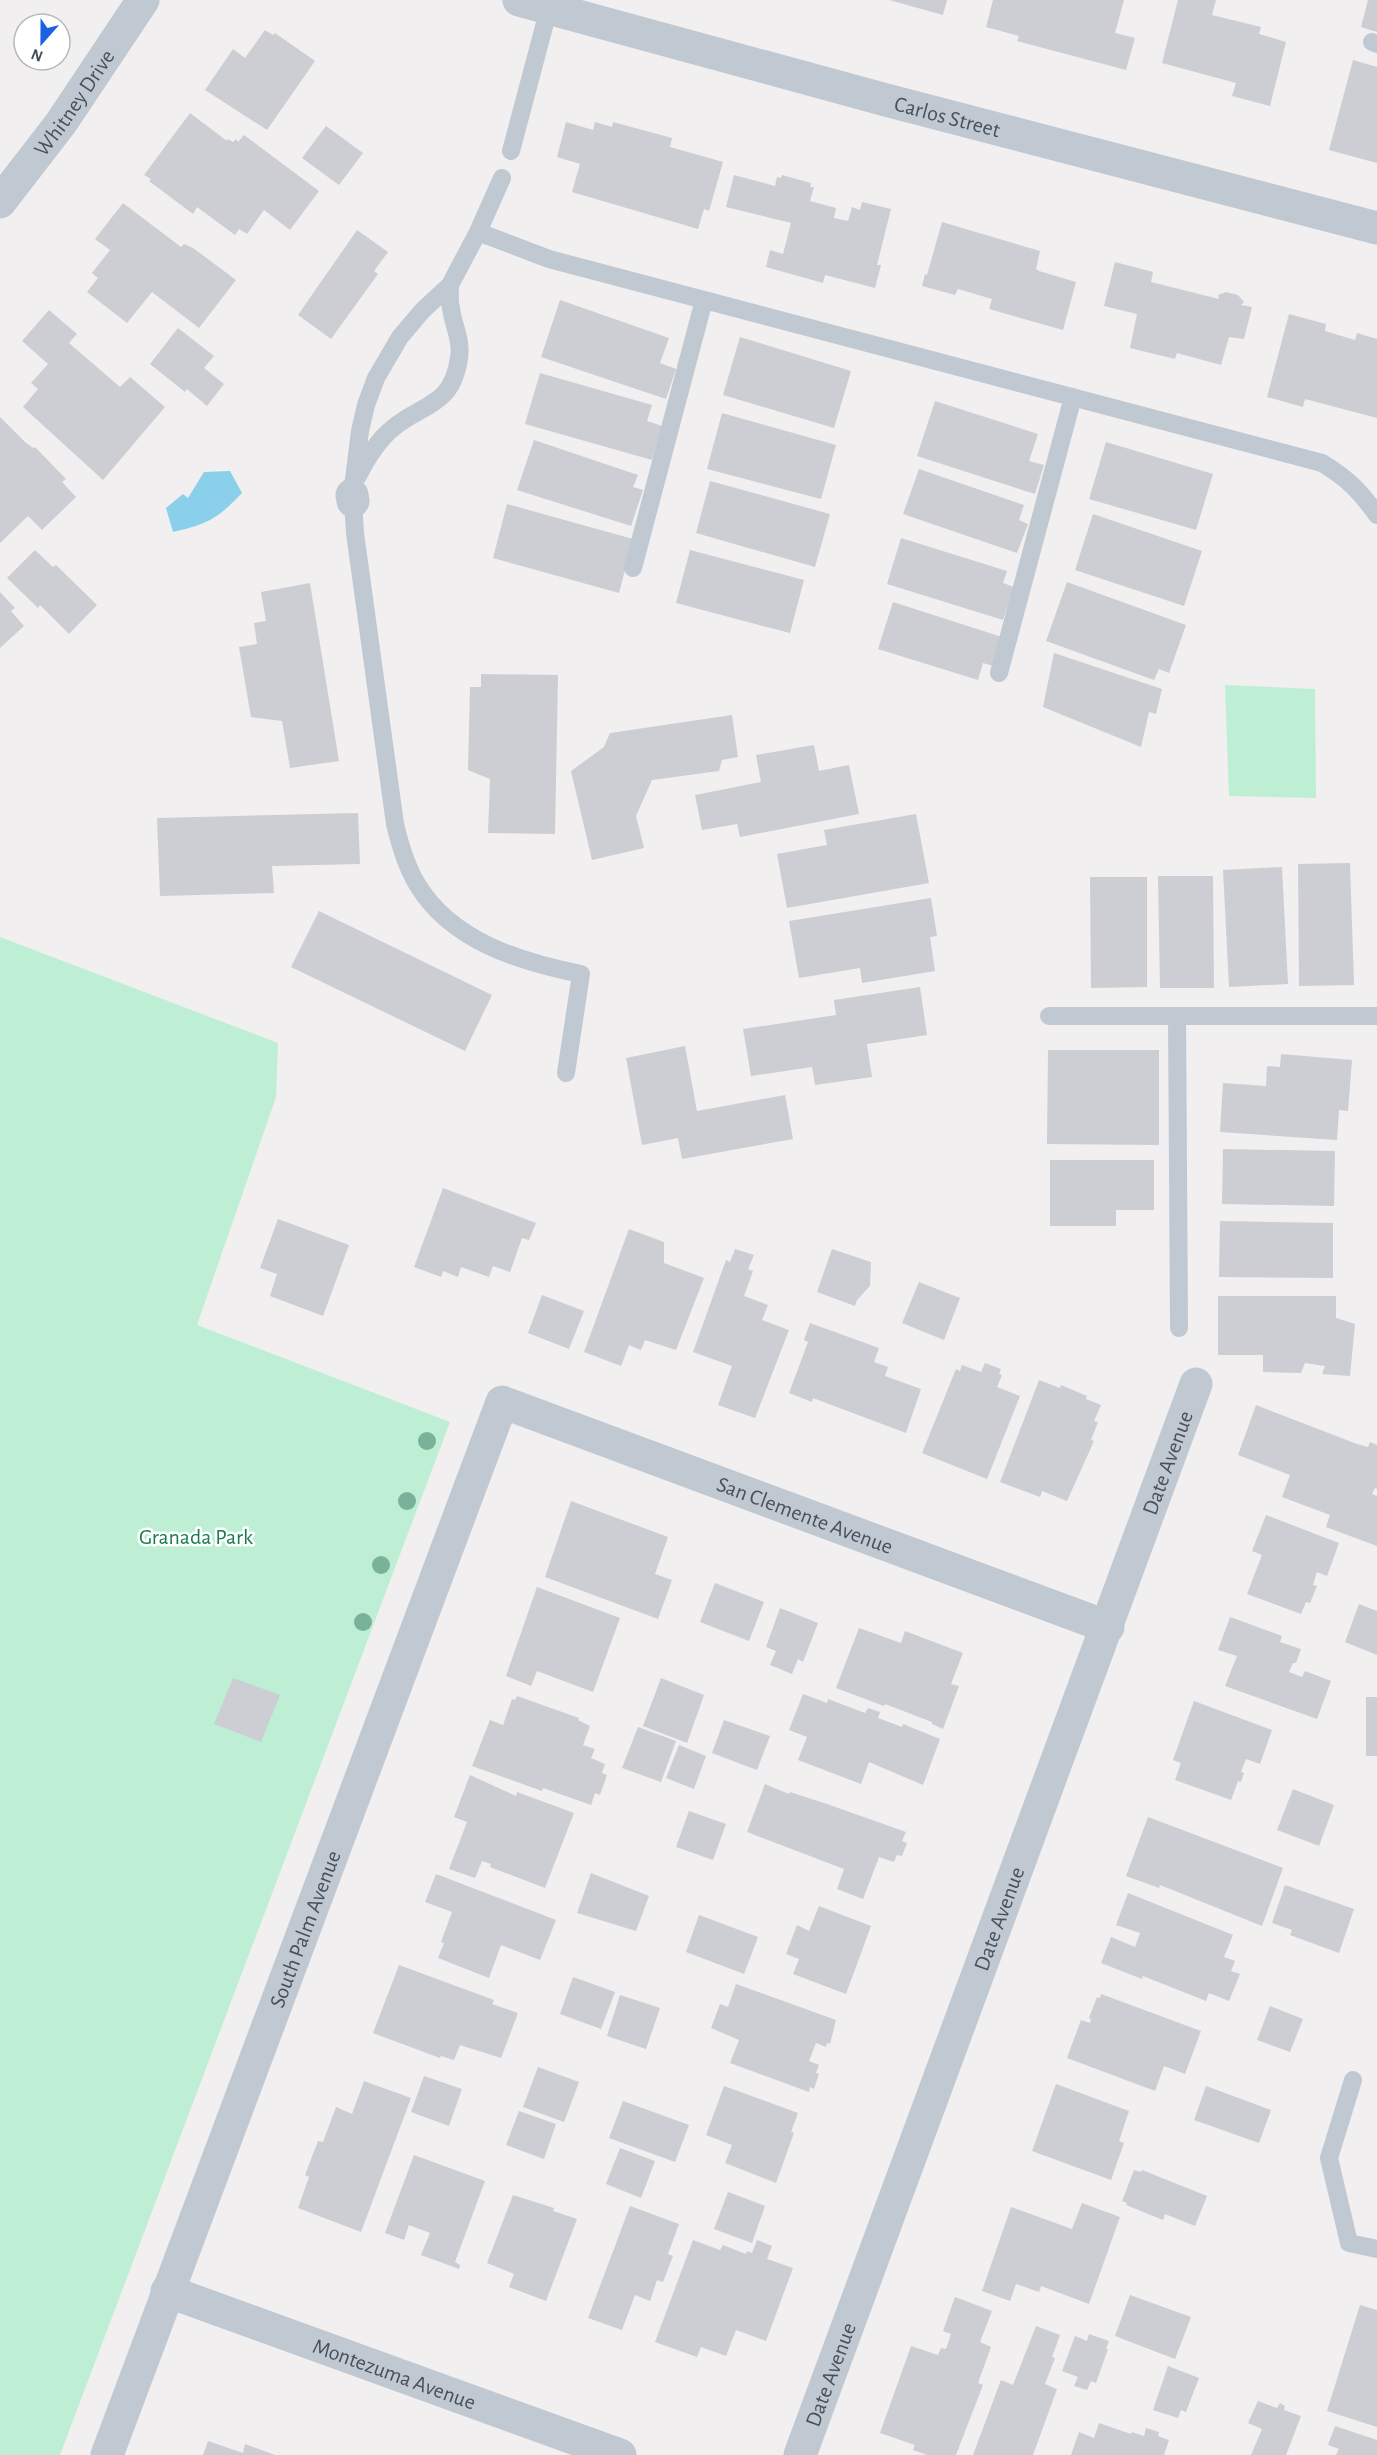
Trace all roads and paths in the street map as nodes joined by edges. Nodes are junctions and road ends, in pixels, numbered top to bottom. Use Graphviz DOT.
graph roads {
  1 [pos="143,0"];
  2 [pos="534,4"];
  3 [pos="511,151"];
  4 [pos="502,177"];
  5 [pos="0,202"];
  6 [pos="1377,228"];
  7 [pos="478,232"];
  8 [pos="450,285"];
  9 [pos="704,300"];
  10 [pos="1073,397"];
  11 [pos="353,498"];
  12 [pos="1377,515"];
  13 [pos="633,568"];
  14 [pos="999,673"];
  15 [pos="1049,1016"];
  16 [pos="1177,1016"];
  17 [pos="1377,1016"];
  18 [pos="566,1072"];
  19 [pos="1179,1328"];
  20 [pos="1196,1384"];
  21 [pos="502,1402"];
  22 [pos="1108,1626"];
  23 [pos="1353,2080"];
  24 [pos="1377,2249"];
  25 [pos="167,2291"];
  26 [pos="107,2455"];
  27 [pos="620,2455"];
  28 [pos="800,2455"];
  1 -- 5 [label="street, Whitney Drive"];
  2 -- 3 [label="lane"];
  2 -- 6 [label="street, Carlos Street"];
  4 -- 7 [label="lane"];
  7 -- 8 [label="lane"];
  7 -- 9 [label="lane"];
  8 -- 11 [label="lane"];
  8 -- 11 [label="lane"];
  9 -- 10 [label="lane"];
  9 -- 13 [label="lane"];
  10 -- 12 [label="lane"];
  10 -- 14 [label="lane"];
  11 -- 18 [label="lane"];
  15 -- 16 [label="lane"];
  16 -- 17 [label="lane"];
  16 -- 19 [label="lane"];
  20 -- 22 [label="street, Date Avenue"];
  21 -- 22 [label="street, San Clemente Avenue"];
  21 -- 25 [label="street, South Palm Avenue"];
  22 -- 28 [label="street, Date Avenue"];
  23 -- 24 [label="lane"];
  25 -- 26 [label="street, South Palm Avenue"];
  25 -- 27 [label="street, Montezuma Avenue"];
}
